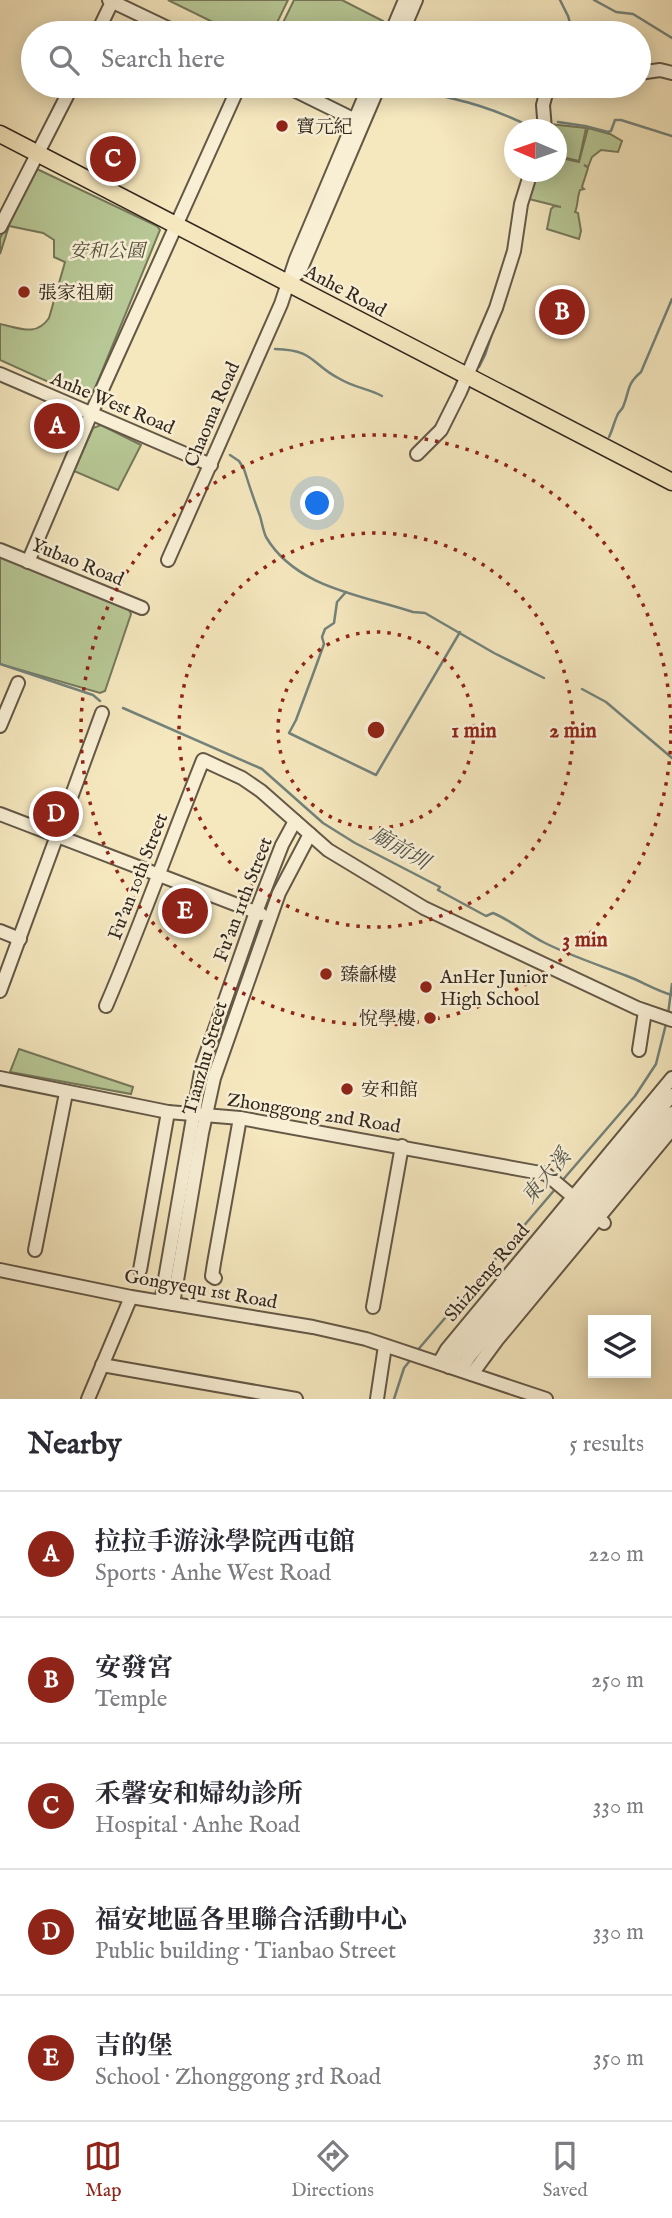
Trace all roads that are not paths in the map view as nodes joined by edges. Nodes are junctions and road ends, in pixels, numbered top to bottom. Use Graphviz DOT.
graph roads {
  1 [pos="405,0"];
  2 [pos="416,0"];
  3 [pos="111,1"];
  4 [pos="102,21"];
  5 [pos="153,21"];
  6 [pos="396,21"];
  7 [pos="407,21"];
  8 [pos="651,71"];
  9 [pos="672,73"];
  10 [pos="66,98"];
  11 [pos="234,98"];
  12 [pos="310,98"];
  13 [pos="364,98"];
  14 [pos="374,98"];
  15 [pos="545,98"];
  16 [pos="544,119"];
  17 [pos="355,120"];
  18 [pos="0,134"];
  19 [pos="39,153"];
  20 [pos="528,182"];
  21 [pos="176,225"];
  22 [pos="0,227"];
  23 [pos="289,283"];
  24 [pos="0,374"];
  25 [pos="467,376"];
  26 [pos="91,414"];
  27 [pos="417,454"];
  28 [pos="211,465"];
  29 [pos="672,482"];
  30 [pos="0,550"];
  31 [pos="168,561"];
  32 [pos="28,562"];
  33 [pos="142,608"];
  34 [pos="18,683"];
  35 [pos="102,713"];
  36 [pos="0,726"];
  37 [pos="0,814"];
  38 [pos="295,821"];
  39 [pos="310,834"];
  40 [pos="58,835"];
  41 [pos="158,874"];
  42 [pos="256,912"];
  43 [pos="270,918"];
  44 [pos="0,931"];
  45 [pos="20,939"];
  46 [pos="0,991"];
  47 [pos="106,1006"];
  48 [pos="649,1013"];
  49 [pos="672,1020"];
  50 [pos="639,1050"];
  51 [pos="0,1078"];
  52 [pos="672,1078"];
  53 [pos="66,1093"];
  54 [pos="672,1095"];
  55 [pos="168,1112"];
  56 [pos="193,1113"];
  57 [pos="672,1113"];
  58 [pos="208,1115"];
  59 [pos="240,1118"];
  60 [pos="672,1129"];
  61 [pos="402,1146"];
  62 [pos="590,1211"];
  63 [pos="35,1250"];
  64 [pos="0,1270"];
  65 [pos="140,1270"];
  66 [pos="215,1278"];
  67 [pos="131,1297"];
  68 [pos="167,1303"];
  69 [pos="373,1307"];
  70 [pos="390,1347"];
  71 [pos="102,1365"];
  72 [pos="450,1367"];
  73 [pos="88,1399"];
  74 [pos="296,1399"];
  75 [pos="377,1399"];
  76 [pos="546,1399"];
  1 -- 6 [label="street"];
  2 -- 7 [label="street"];
  3 -- 4 [label="street"];
  3 -- 5 [label="street"];
  8 -- 9 [label="street"];
  10 -- 19 [label="street"];
  11 -- 21 [label="street"];
  12 -- 17 [label="street"];
  13 -- 17 [label="street, Chaoma Road"];
  14 -- 23 [label="street, Chaoma Road"];
  15 -- 16 [label="street"];
  17 -- 23 [label="street, Chaoma Road"];
  18 -- 19 [label="main road, Anhe Road"];
  19 -- 21 [label="main road, Anhe Road"];
  19 -- 22 [label="street"];
  20 -- 25 [label="street"];
  21 -- 23 [label="main road, Anhe Road"];
  21 -- 26 [label="street"];
  23 -- 25 [label="main road, Anhe Road"];
  23 -- 28 [label="street, Chaoma Road"];
  24 -- 26 [label="street, Anhe West Road"];
  25 -- 27 [label="street"];
  25 -- 29 [label="main road, Anhe Road"];
  26 -- 28 [label="street, Anhe West Road"];
  26 -- 32 [label="street"];
  28 -- 31 [label="street, Chaoma Road"];
  30 -- 32 [label="street, Yubao Road"];
  32 -- 33 [label="street, Yubao Road"];
  34 -- 36 [label="street"];
  35 -- 40 [label="street"];
  37 -- 40 [label="street"];
  38 -- 39 [label="street"];
  38 -- 41 [label="street, Fu’an 10th Street"];
  38 -- 42 [label="street, Fu’an 11th Street"];
  39 -- 43 [label="street, Tianzhu Street"];
  39 -- 48 [label="street"];
  40 -- 41 [label="street"];
  40 -- 45 [label="street"];
  41 -- 42 [label="street"];
  41 -- 47 [label="street, Fu’an 10th Street"];
  42 -- 43 [label="street"];
  42 -- 56 [label="street, Fu’an 11th Street"];
  43 -- 58 [label="street, Tianzhu Street"];
  44 -- 45 [label="street"];
  45 -- 46 [label="street"];
  48 -- 49 [label="street"];
  48 -- 50 [label="street"];
  51 -- 53 [label="street, Zhonggong 2nd Road"];
  52 -- 62 [label="street, Shizheng Road"];
  53 -- 55 [label="street, Zhonggong 2nd Road"];
  53 -- 63 [label="street"];
  54 -- 62 [label="street, Shizheng Road"];
  55 -- 56 [label="street, Zhonggong 2nd Road"];
  55 -- 65 [label="street"];
  56 -- 58 [label="street, Zhonggong 2nd Road"];
  56 -- 68 [label="street, Tianzhu Street"];
  57 -- 62 [label="street, Shizheng Road"];
  58 -- 59 [label="street, Zhonggong 2nd Road"];
  58 -- 68 [label="street, Tianzhu Street"];
  59 -- 61 [label="street, Zhonggong 2nd Road"];
  59 -- 66 [label="street"];
  60 -- 62 [label="street, Shizheng Road"];
  61 -- 62 [label="street, Zhonggong 2nd Road"];
  61 -- 69 [label="street"];
  62 -- 72 [label="street, Shizheng Road"];
  62 -- 72 [label="street, Shizheng Road"];
  64 -- 67 [label="street, Gongyequ 1st Road"];
  67 -- 68 [label="street, Gongyequ 1st Road"];
  67 -- 71 [label="street"];
  68 -- 70 [label="street, Gongyequ 1st Road"];
  70 -- 72 [label="street, Gongyequ 1st Road"];
  70 -- 75 [label="street"];
  71 -- 73 [label="street"];
  71 -- 74 [label="street"];
  72 -- 76 [label="street"];
}
